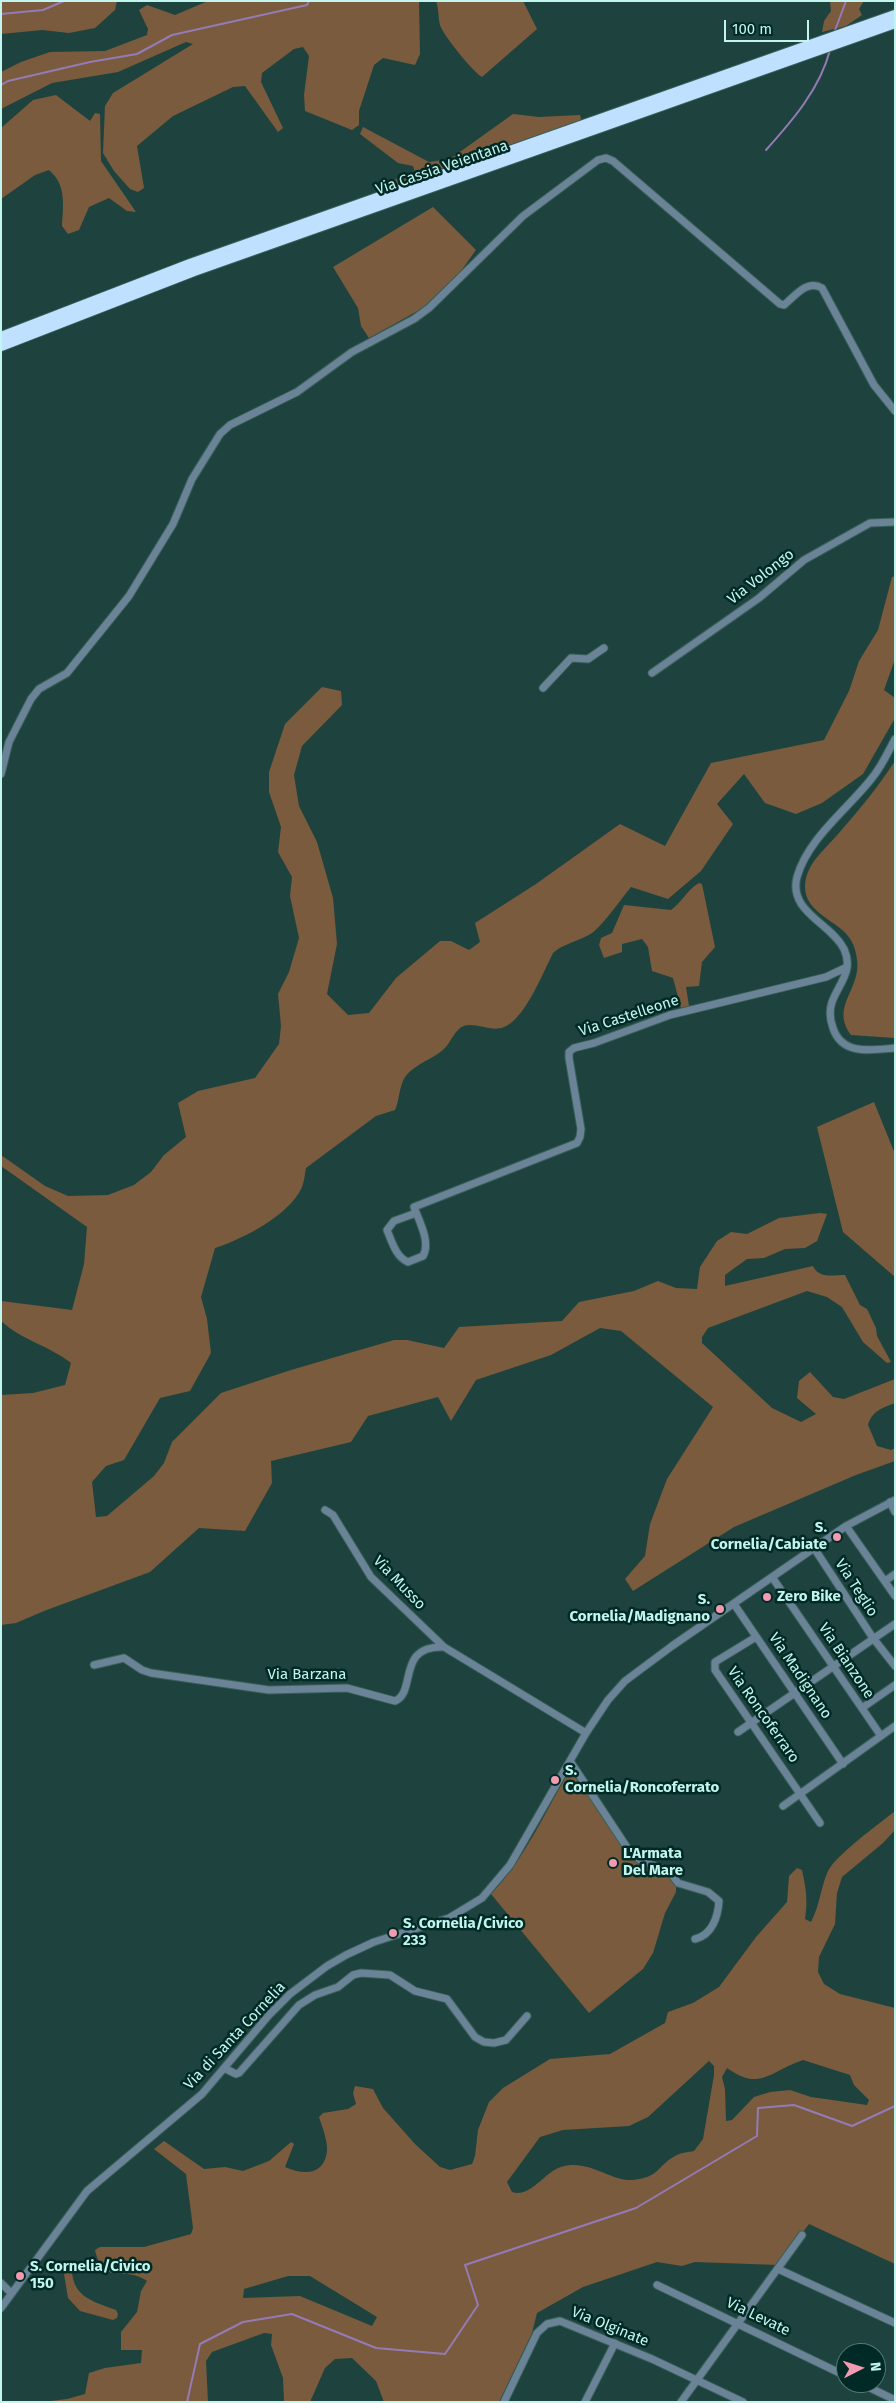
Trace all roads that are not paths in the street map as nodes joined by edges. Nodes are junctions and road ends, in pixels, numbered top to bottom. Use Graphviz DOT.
graph roads {
  1 [pos="895,15"];
  2 [pos="895,23"];
  3 [pos="841,39"];
  4 [pos="818,47"];
  5 [pos="1,337"];
  6 [pos="1,346"];
  7 [pos="895,411"];
  8 [pos="895,522"];
  9 [pos="604,648"];
  10 [pos="652,672"];
  11 [pos="543,688"];
  12 [pos="895,739"];
  13 [pos="1,774"];
  14 [pos="847,967"];
  15 [pos="895,1048"];
  16 [pos="416,1213"];
  17 [pos="892,1501"];
  18 [pos="325,1510"];
  19 [pos="895,1512"];
  20 [pos="846,1526"];
  21 [pos="814,1548"];
  22 [pos="895,1574"];
  23 [pos="772,1577"];
  24 [pos="885,1581"];
  25 [pos="895,1596"];
  26 [pos="734,1604"];
  27 [pos="895,1624"];
  28 [pos="756,1637"];
  29 [pos="873,1638"];
  30 [pos="444,1646"];
  31 [pos="94,1665"];
  32 [pos="833,1666"];
  33 [pos="895,1666"];
  34 [pos="895,1685"];
  35 [pos="794,1693"];
  36 [pos="862,1708"];
  37 [pos="752,1722"];
  38 [pos="895,1726"];
  39 [pos="738,1732"];
  40 [pos="586,1733"];
  41 [pos="881,1736"];
  42 [pos="570,1760"];
  43 [pos="843,1764"];
  44 [pos="801,1794"];
  45 [pos="783,1806"];
  46 [pos="820,1823"];
  47 [pos="696,1939"];
  48 [pos="527,2016"];
  49 [pos="224,2068"];
  50 [pos="802,2235"];
  51 [pos="778,2269"];
  52 [pos="1,2283"];
  53 [pos="656,2285"];
  54 [pos="11,2294"];
  55 [pos="1,2308"];
  56 [pos="738,2323"];
  57 [pos="895,2324"];
  58 [pos="614,2343"];
  59 [pos="836,2371"];
  60 [pos="697,2380"];
  61 [pos="881,2393"];
  62 [pos="895,2400"];
  63 [pos="504,2402"];
  64 [pos="585,2402"];
  65 [pos="682,2402"];
  66 [pos="743,2402"];
  1 -- 3 [label="highway, Via Cassia Veientana"];
  2 -- 3 [label="highway, Via Cassia Veientana"];
  3 -- 4 [label="highway, Via Cassia Veientana"];
  4 -- 5 [label="highway, Via Cassia Veientana"];
  4 -- 6 [label="highway, Via Cassia Veientana"];
  7 -- 13 [label="street"];
  8 -- 10 [label="street, Via Volongo"];
  9 -- 11 [label="street"];
  12 -- 14 [label="street"];
  14 -- 15 [label="street"];
  14 -- 16 [label="street, Via Castelleone"];
  16 -- 16 [label="street, Via Castelleone"];
  17 -- 19 [label="street"];
  17 -- 20 [label="street, Via di Santa Cornelia"];
  18 -- 30 [label="street, Via Musso"];
  20 -- 21 [label="street, Via di Santa Cornelia"];
  20 -- 24 [label="street"];
  21 -- 23 [label="street, Via di Santa Cornelia"];
  21 -- 29 [label="street, Via Teglio"];
  22 -- 24 [label="street"];
  23 -- 26 [label="street, Via di Santa Cornelia"];
  23 -- 32 [label="street, Via Bianzone"];
  24 -- 25 [label="street"];
  26 -- 28 [label="street, Via Madignano"];
  26 -- 40 [label="street, Via di Santa Cornelia"];
  27 -- 29 [label="street"];
  28 -- 35 [label="street, Via Madignano"];
  28 -- 37 [label="street, Via Roncoferraro"];
  29 -- 32 [label="street"];
  29 -- 33 [label="street, Via Teglio"];
  30 -- 31 [label="street, Via Barzana"];
  30 -- 40 [label="street"];
  32 -- 35 [label="street"];
  32 -- 36 [label="street, Via Bianzone"];
  34 -- 36 [label="street"];
  35 -- 37 [label="street"];
  35 -- 43 [label="street, Via Madignano"];
  36 -- 41 [label="street, Via Bianzone"];
  37 -- 39 [label="street"];
  37 -- 44 [label="street, Via Roncoferraro"];
  38 -- 41 [label="street"];
  40 -- 42 [label="street, Via di Santa Cornelia"];
  41 -- 43 [label="street"];
  42 -- 47 [label="street"];
  42 -- 49 [label="street, Via di Santa Cornelia"];
  43 -- 44 [label="street"];
  44 -- 45 [label="street"];
  44 -- 46 [label="street, Via Roncoferraro"];
  48 -- 49 [label="street"];
  49 -- 54 [label="street, Via di Santa Cornelia"];
  50 -- 51 [label="street"];
  51 -- 56 [label="street"];
  51 -- 57 [label="street"];
  52 -- 54 [label="street"];
  53 -- 56 [label="street, Via Levate"];
  54 -- 55 [label="street, Via di Santa Cornelia"];
  56 -- 59 [label="street, Via Levate"];
  56 -- 60 [label="street"];
  58 -- 60 [label="street, Via Olginate"];
  58 -- 63 [label="street, Via Olginate"];
  58 -- 64 [label="street"];
  60 -- 65 [label="street"];
  60 -- 66 [label="street, Via Olginate"];
  61 -- 62 [label="street"];
}
